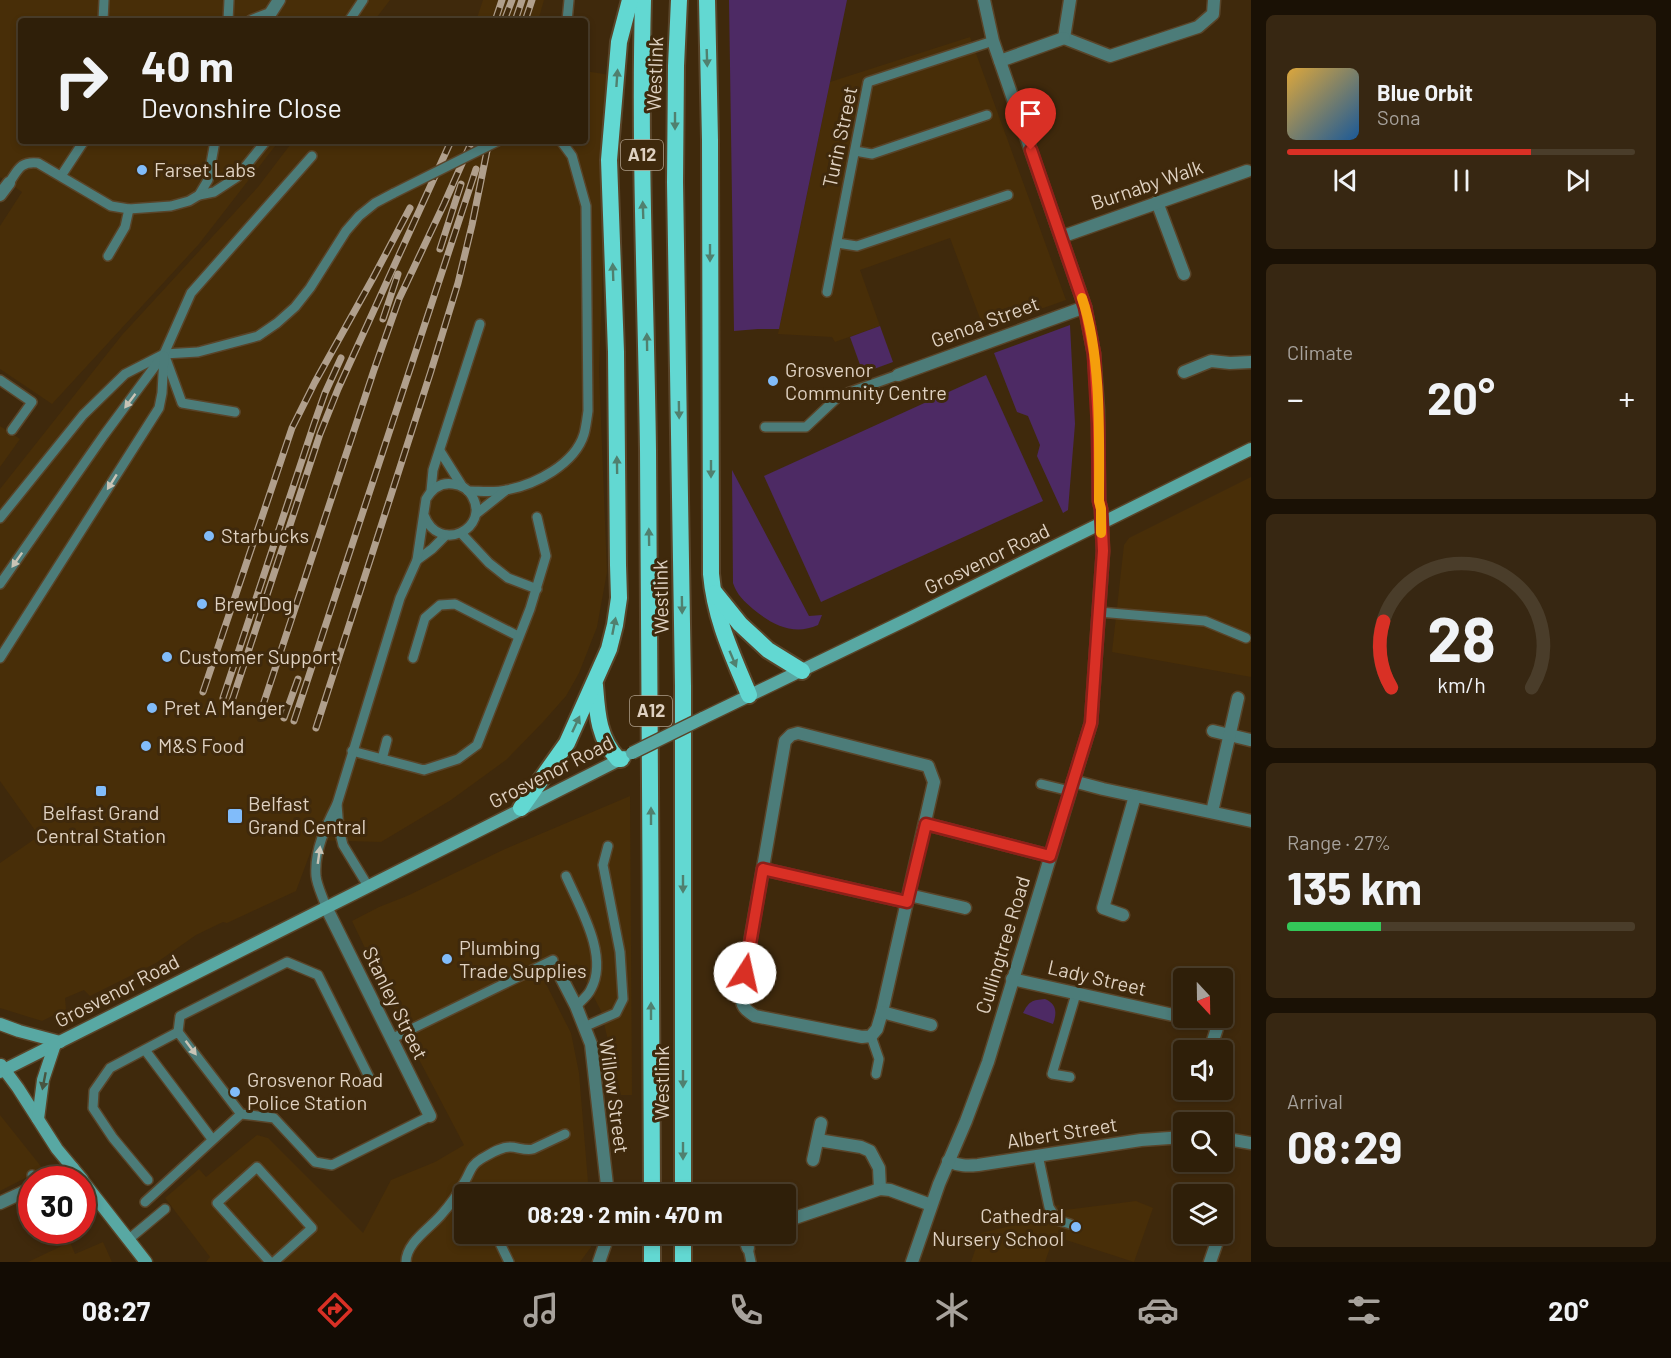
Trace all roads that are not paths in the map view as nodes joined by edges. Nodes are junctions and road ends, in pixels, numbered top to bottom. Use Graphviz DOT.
graph roads {
  1 [pos="104,0"];
  2 [pos="229,0"];
  3 [pos="279,0"];
  4 [pos="363,0"];
  5 [pos="569,0"];
  6 [pos="630,0"];
  7 [pos="643,0"];
  8 [pos="679,0"];
  9 [pos="706,0"];
  10 [pos="984,0"];
  11 [pos="1070,0"];
  12 [pos="1214,0"];
  13 [pos="103,18"];
  14 [pos="228,18"];
  15 [pos="260,18"];
  16 [pos="351,18"];
  17 [pos="567,18"];
  18 [pos="1064,38"];
  19 [pos="993,41"];
  20 [pos="1000,61"];
  21 [pos="987,115"];
  22 [pos="82,144"];
  23 [pos="214,144"];
  24 [pos="264,144"];
  25 [pos="492,144"];
  26 [pos="563,144"];
  27 [pos="855,151"];
  28 [pos="312,156"];
  29 [pos="1247,171"];
  30 [pos="62,176"];
  31 [pos="9,183"];
  32 [pos="0,195"];
  33 [pos="199,195"];
  34 [pos="1008,195"];
  35 [pos="1157,202"];
  36 [pos="129,209"];
  37 [pos="1061,237"];
  38 [pos="837,243"];
  39 [pos="108,256"];
  40 [pos="1184,274"];
  41 [pos="827,292"];
  42 [pos="1085,307"];
  43 [pos="480,324"];
  44 [pos="164,354"];
  45 [pos="1251,362"];
  46 [pos="1184,372"];
  47 [pos="898,375"];
  48 [pos="0,380"];
  49 [pos="235,412"];
  50 [pos="765,427"];
  51 [pos="12,430"];
  52 [pos="1251,449"];
  53 [pos="440,451"];
  54 [pos="465,488"];
  55 [pos="431,491"];
  56 [pos="505,491"];
  57 [pos="476,514"];
  58 [pos="424,515"];
  59 [pos="537,517"];
  60 [pos="0,518"];
  61 [pos="1101,524"];
  62 [pos="461,533"];
  63 [pos="446,535"];
  64 [pos="417,560"];
  65 [pos="0,584"];
  66 [pos="537,589"];
  67 [pos="712,590"];
  68 [pos="1100,612"];
  69 [pos="518,636"];
  70 [pos="1246,638"];
  71 [pos="0,658"];
  72 [pos="413,658"];
  73 [pos="802,670"];
  74 [pos="595,681"];
  75 [pos="749,695"];
  76 [pos="1238,698"];
  77 [pos="1213,731"];
  78 [pos="1230,735"];
  79 [pos="387,740"];
  80 [pos="1250,740"];
  81 [pos="352,751"];
  82 [pos="627,756"];
  83 [pos="382,759"];
  84 [pos="1041,784"];
  85 [pos="1072,786"];
  86 [pos="1135,796"];
  87 [pos="337,804"];
  88 [pos="521,808"];
  89 [pos="1212,812"];
  90 [pos="1251,821"];
  91 [pos="926,824"];
  92 [pos="608,846"];
  93 [pos="1050,856"];
  94 [pos="763,869"];
  95 [pos="566,876"];
  96 [pos="368,886"];
  97 [pos="908,898"];
  98 [pos="326,907"];
  99 [pos="964,908"];
  100 [pos="1123,915"];
  101 [pos="552,960"];
  102 [pos="560,973"];
  103 [pos="1012,979"];
  104 [pos="1076,994"];
  105 [pos="576,1006"];
  106 [pos="882,1012"];
  107 [pos="0,1024"];
  108 [pos="931,1025"];
  109 [pos="584,1027"];
  110 [pos="178,1032"];
  111 [pos="871,1036"];
  112 [pos="391,1039"];
  113 [pos="1213,1040"];
  114 [pos="58,1043"];
  115 [pos="145,1050"];
  116 [pos="2,1069"];
  117 [pos="876,1074"];
  118 [pos="1070,1077"];
  119 [pos="372,1083"];
  120 [pos="241,1114"];
  121 [pos="430,1116"];
  122 [pos="38,1119"];
  123 [pos="821,1123"];
  124 [pos="565,1134"];
  125 [pos="1173,1138"];
  126 [pos="212,1139"];
  127 [pos="818,1140"];
  128 [pos="1233,1140"];
  129 [pos="1251,1143"];
  130 [pos="1038,1155"];
  131 [pos="813,1160"];
  132 [pos="948,1161"];
  133 [pos="71,1166"];
  134 [pos="148,1180"];
  135 [pos="607,1184"];
  136 [pos="652,1184"];
  137 [pos="683,1184"];
  138 [pos="880,1189"];
  139 [pos="18,1195"];
  140 [pos="96,1197"];
  141 [pos="145,1202"];
  142 [pos="0,1203"];
  143 [pos="931,1205"];
  144 [pos="165,1209"];
  145 [pos="796,1218"];
  146 [pos="1070,1224"];
  147 [pos="129,1239"];
  148 [pos="500,1244"];
  149 [pos="605,1244"];
  150 [pos="652,1244"];
  151 [pos="683,1244"];
  152 [pos="747,1244"];
  153 [pos="1216,1244"];
  154 [pos="748,1248"];
  155 [pos="147,1262"];
  156 [pos="272,1262"];
  157 [pos="406,1262"];
  158 [pos="509,1262"];
  159 [pos="599,1262"];
  160 [pos="652,1262"];
  161 [pos="683,1262"];
  162 [pos="751,1262"];
  163 [pos="912,1262"];
  164 [pos="1210,1262"];
  1 -- 13 [label="lane"];
  2 -- 14 [label="lane"];
  3 -- 15 [label="street"];
  4 -- 16 [label="lane"];
  5 -- 17 [label="lane"];
  74 -- 6 [label="highway, one-way"];
  136 -- 7 [label="highway, Westlink / A12, one-way"];
  8 -- 137 [label="highway, Westlink / A12, one-way"];
  9 -- 67 [label="highway, one-way"];
  10 -- 19 [label="street, Cullingtree Road"];
  11 -- 18 [label="street"];
  12 -- 18 [label="street"];
  18 -- 20 [label="street"];
  19 -- 20 [label="street, Cullingtree Road"];
  19 -- 27 [label="lane, Turin Street"];
  20 -- 37 [label="street, Cullingtree Road"];
  21 -- 27 [label="lane"];
  22 -- 30 [label="lane"];
  23 -- 33 [label="lane"];
  24 -- 33 [label="lane"];
  25 -- 44 [label="lane, bridge"];
  26 -- 56 [label="lane"];
  27 -- 38 [label="lane, Turin Street"];
  28 -- 44 [label="lane"];
  29 -- 35 [label="street, Burnaby Walk"];
  30 -- 31 [label="lane"];
  30 -- 36 [label="lane"];
  31 -- 32 [label="street"];
  33 -- 36 [label="lane"];
  34 -- 38 [label="lane"];
  35 -- 37 [label="street, Burnaby Walk"];
  35 -- 40 [label="street"];
  36 -- 39 [label="lane"];
  37 -- 42 [label="street, Cullingtree Road"];
  38 -- 41 [label="lane, Turin Street"];
  42 -- 47 [label="street, Genoa Street"];
  42 -- 61 [label="street, Cullingtree Road"];
  43 -- 53 [label="lane"];
  44 -- 49 [label="lane"];
  44 -- 60 [label="lane"];
  44 -- 65 [label="lane, one-way"];
  44 -- 71 [label="lane, one-way"];
  45 -- 46 [label="street"];
  47 -- 50 [label="lane"];
  48 -- 51 [label="lane"];
  52 -- 61 [label="main road, Grosvenor Road"];
  53 -- 54 [label="lane"];
  53 -- 55 [label="lane"];
  54 -- 55 [label="lane"];
  54 -- 56 [label="lane"];
  54 -- 57 [label="lane"];
  55 -- 58 [label="lane"];
  56 -- 57 [label="lane"];
  57 -- 62 [label="lane"];
  58 -- 63 [label="lane"];
  58 -- 64 [label="lane"];
  59 -- 66 [label="lane"];
  61 -- 68 [label="street, Cullingtree Road"];
  61 -- 73 [label="main road, Grosvenor Road"];
  62 -- 63 [label="lane"];
  62 -- 66 [label="lane"];
  63 -- 64 [label="lane"];
  64 -- 81 [label="lane"];
  66 -- 69 [label="lane"];
  67 -- 73 [label="highway"];
  67 -- 75 [label="highway, one-way"];
  68 -- 70 [label="lane"];
  68 -- 85 [label="street, Cullingtree Road"];
  69 -- 72 [label="lane"];
  69 -- 83 [label="lane"];
  73 -- 75 [label="main road, Grosvenor Road"];
  74 -- 82 [label="highway"];
  88 -- 74 [label="highway, one-way"];
  75 -- 82 [label="main road, Grosvenor Road, bridge"];
  76 -- 78 [label="street"];
  77 -- 78 [label="street"];
  78 -- 80 [label="street"];
  78 -- 89 [label="street"];
  79 -- 83 [label="lane"];
  81 -- 83 [label="lane"];
  81 -- 87 [label="lane"];
  82 -- 88 [label="main road, Grosvenor Road"];
  84 -- 85 [label="lane"];
  85 -- 86 [label="street"];
  85 -- 93 [label="street, Cullingtree Road"];
  86 -- 89 [label="street"];
  86 -- 100 [label="street"];
  87 -- 96 [label="lane"];
  98 -- 87 [label="lane, one-way"];
  88 -- 96 [label="main road, Grosvenor Road"];
  89 -- 90 [label="street"];
  91 -- 93 [label="street"];
  91 -- 94 [label="street"];
  91 -- 97 [label="street"];
  92 -- 109 [label="lane"];
  93 -- 103 [label="street, Cullingtree Road"];
  94 -- 97 [label="street"];
  94 -- 111 [label="street"];
  95 -- 105 [label="lane"];
  96 -- 98 [label="main road, Grosvenor Road"];
  97 -- 99 [label="street"];
  97 -- 106 [label="street"];
  98 -- 112 [label="street, Stanley Street"];
  98 -- 114 [label="main road, Grosvenor Road"];
  101 -- 112 [label="lane"];
  102 -- 105 [label="street, Willow Street"];
  103 -- 104 [label="street, Lady Street"];
  103 -- 132 [label="street, Cullingtree Road"];
  104 -- 113 [label="street, Lady Street"];
  104 -- 118 [label="lane"];
  105 -- 109 [label="street, Willow Street"];
  106 -- 108 [label="street"];
  106 -- 111 [label="street"];
  107 -- 114 [label="main road"];
  109 -- 135 [label="street, Willow Street"];
  110 -- 115 [label="lane"];
  110 -- 119 [label="lane"];
  110 -- 120 [label="lane, one-way"];
  111 -- 117 [label="lane"];
  112 -- 121 [label="street, Stanley Street"];
  114 -- 116 [label="main road, Grosvenor Road"];
  114 -- 122 [label="main road, one-way"];
  115 -- 126 [label="lane"];
  115 -- 134 [label="lane"];
  116 -- 122 [label="main road"];
  120 -- 121 [label="lane"];
  120 -- 126 [label="lane"];
  122 -- 133 [label="main road"];
  123 -- 127 [label="street"];
  124 -- 157 [label="lane"];
  125 -- 130 [label="street, Albert Street"];
  126 -- 141 [label="lane"];
  127 -- 131 [label="street"];
  127 -- 138 [label="street"];
  128 -- 129 [label="street"];
  130 -- 132 [label="street, Albert Street"];
  130 -- 146 [label="lane"];
  132 -- 143 [label="street, Cullingtree Road"];
  138 -- 143 [label="street"];
  138 -- 145 [label="street"];
  139 -- 142 [label="street"];
  140 -- 147 [label="main road"];
  143 -- 163 [label="street, Cullingtree Road"];
  144 -- 147 [label="lane"];
  147 -- 155 [label="main road"];
  148 -- 158 [label="lane"];
  149 -- 159 [label="street"];
  150 -- 160 [label="highway"];
  151 -- 161 [label="highway"];
  152 -- 154 [label="street"];
  153 -- 164 [label="street"];
  154 -- 162 [label="lane"];
  156 -- 156 [label="lane"];
}
